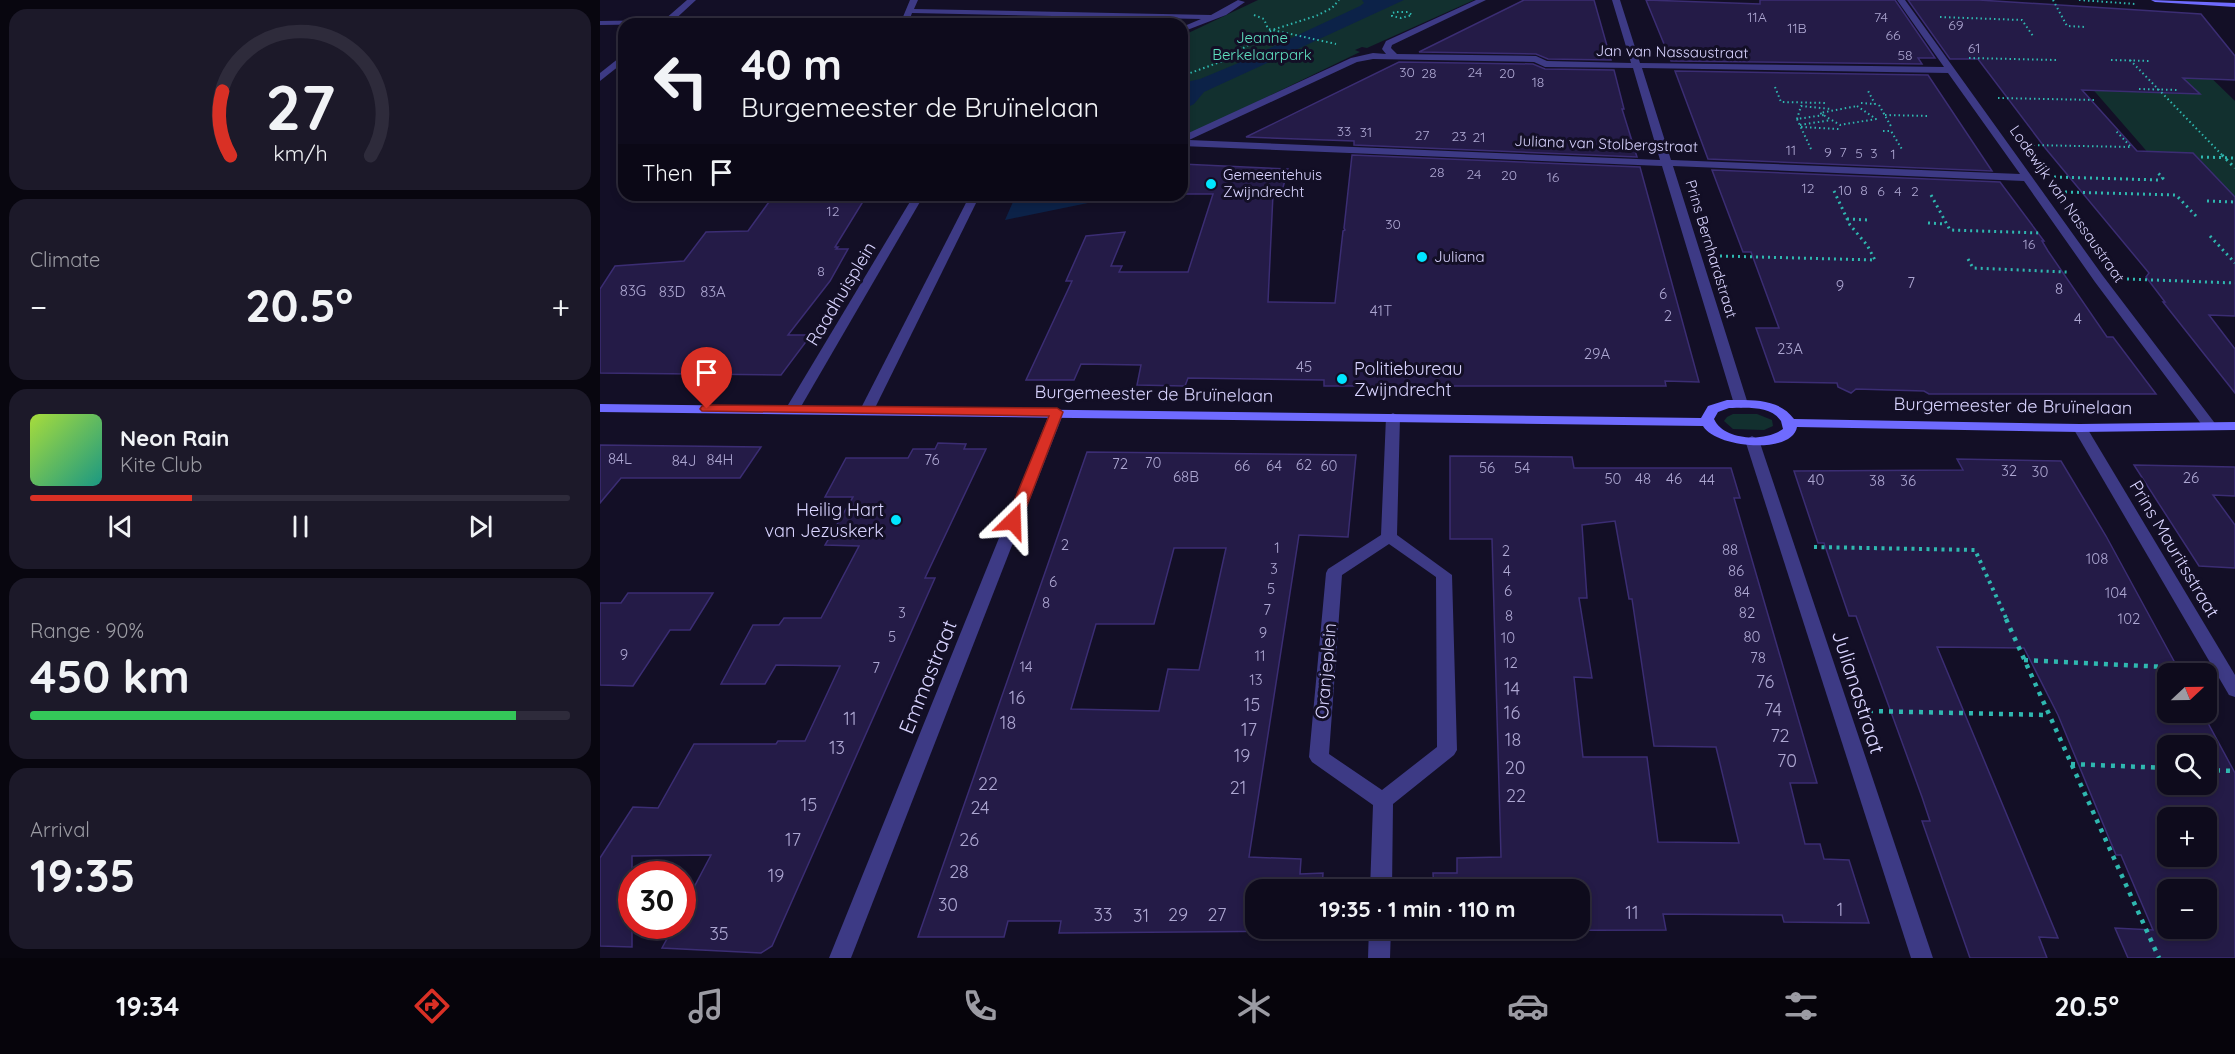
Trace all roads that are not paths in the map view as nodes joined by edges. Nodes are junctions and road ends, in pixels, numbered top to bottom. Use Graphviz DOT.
graph roads {
  1 [pos="692,0"];
  2 [pos="914,0"];
  3 [pos="1482,0"];
  4 [pos="1616,0"];
  5 [pos="1901,0"];
  6 [pos="2155,0"];
  7 [pos="2222,0"];
  8 [pos="1243,1"];
  9 [pos="2235,3"];
  10 [pos="910,11"];
  11 [pos="1208,17"];
  12 [pos="671,18"];
  13 [pos="907,18"];
  14 [pos="600,23"];
  15 [pos="618,23"];
  16 [pos="1188,27"];
  17 [pos="1394,56"];
  18 [pos="618,62"];
  19 [pos="1637,65"];
  20 [pos="1951,70"];
  21 [pos="600,78"];
  22 [pos="1188,138"];
  23 [pos="1188,141"];
  24 [pos="1667,162"];
  25 [pos="2028,177"];
  26 [pos="916,201"];
  27 [pos="972,201"];
  28 [pos="1741,404"];
  29 [pos="600,408"];
  30 [pos="792,410"];
  31 [pos="867,410"];
  32 [pos="1057,412"];
  33 [pos="1393,417"];
  34 [pos="1707,422"];
  35 [pos="1790,423"];
  36 [pos="2210,426"];
  37 [pos="2235,426"];
  38 [pos="2080,428"];
  39 [pos="1752,440"];
  40 [pos="1389,537"];
  41 [pos="2235,690"];
  42 [pos="1383,801"];
  43 [pos="1381,879"];
  44 [pos="1380,939"];
  45 [pos="840,958"];
  46 [pos="1379,958"];
  47 [pos="1922,958"];
  1 -- 12 [label="street"];
  2 -- 10 [label="street"];
  3 -- 17 [label="street"];
  4 -- 19 [label="street, Prins Bernhardstraat"];
  5 -- 20 [label="street, Lodewijk van Nassaustraat"];
  6 -- 9 [label="street"];
  7 -- 9 [label="street"];
  8 -- 11 [label="street"];
  8 -- 11 [label="street"];
  10 -- 11 [label="street"];
  10 -- 13 [label="street"];
  11 -- 16 [label="street"];
  14 -- 15 [label="street"];
  17 -- 19 [label="street, Jan van Nassaustraat"];
  17 -- 22 [label="street, Jan van Nassaustraat"];
  18 -- 21 [label="street"];
  19 -- 20 [label="street, Jan van Nassaustraat"];
  19 -- 24 [label="street, Prins Bernhardstraat"];
  20 -- 25 [label="street, Lodewijk van Nassaustraat"];
  23 -- 24 [label="street, Juliana van Stolbergstraat"];
  24 -- 25 [label="street, Juliana van Stolbergstraat"];
  24 -- 28 [label="street, Prins Bernhardstraat"];
  25 -- 36 [label="street, Lodewijk van Nassaustraat"];
  26 -- 30 [label="street, Raadhuisplein"];
  27 -- 31 [label="street"];
  28 -- 34 [label="street"];
  28 -- 35 [label="street"];
  29 -- 30 [label="street, Burgemeester de Bruïnelaan"];
  30 -- 31 [label="street, Burgemeester de Bruïnelaan"];
  31 -- 32 [label="street, Burgemeester de Bruïnelaan"];
  32 -- 33 [label="street, Burgemeester de Bruïnelaan"];
  32 -- 45 [label="street, Emmastraat"];
  33 -- 34 [label="street, Burgemeester de Bruïnelaan"];
  33 -- 40 [label="street"];
  34 -- 39 [label="street"];
  35 -- 38 [label="street, Burgemeester de Bruïnelaan"];
  35 -- 39 [label="street"];
  36 -- 37 [label="street, Burgemeester de Bruïnelaan"];
  36 -- 38 [label="street, Burgemeester de Bruïnelaan"];
  38 -- 41 [label="street, Prins Mauritsstraat"];
  39 -- 47 [label="street, Julianastraat"];
  40 -- 42 [label="street"];
  40 -- 42 [label="street, Oranjeplein"];
  42 -- 43 [label="street"];
  44 -- 46 [label="street"];
}
